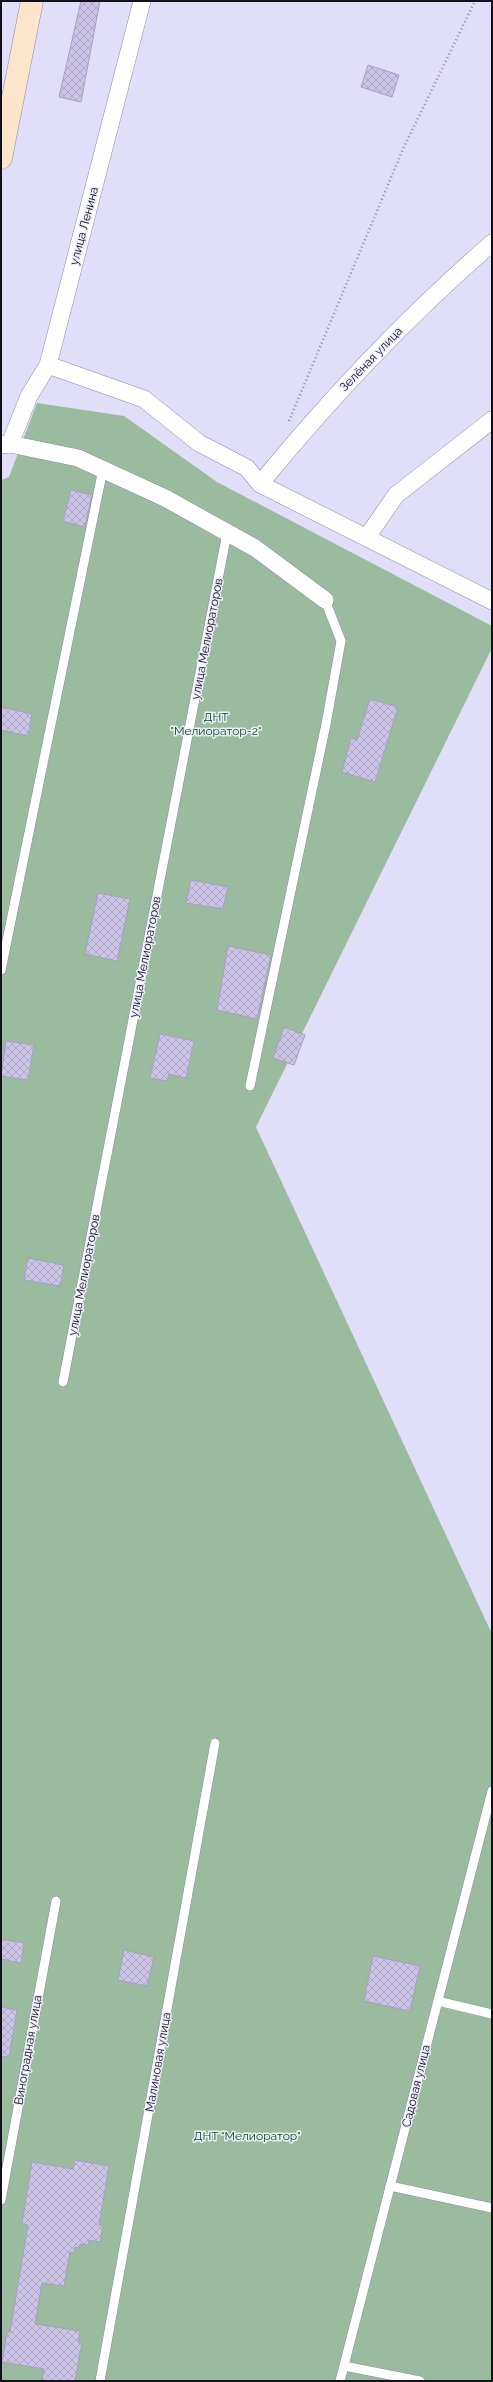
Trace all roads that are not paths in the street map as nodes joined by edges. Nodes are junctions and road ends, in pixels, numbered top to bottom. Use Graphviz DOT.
graph roads {
  1 [pos="32,1"];
  2 [pos="142,1"];
  3 [pos="1,158"];
  4 [pos="492,244"];
  5 [pos="48,365"];
  6 [pos="492,420"];
  7 [pos="5,444"];
  8 [pos="104,469"];
  9 [pos="260,484"];
  10 [pos="228,533"];
  11 [pos="367,537"];
  12 [pos="325,600"];
  13 [pos="492,601"];
  14 [pos="1,970"];
  15 [pos="250,1086"];
  16 [pos="63,1382"];
  17 [pos="216,1743"];
  18 [pos="492,1791"];
  19 [pos="56,1901"];
  20 [pos="438,2001"];
  21 [pos="492,2014"];
  22 [pos="390,2186"];
  23 [pos="1,2200"];
  24 [pos="492,2208"];
  25 [pos="344,2366"];
  26 [pos="100,2381"];
  27 [pos="340,2381"];
  28 [pos="420,2381"];
  1 -- 3 [label="main road"];
  2 -- 5 [label="street, улица Ленина"];
  4 -- 9 [label="street, Зелёная улица"];
  5 -- 7 [label="street, улица Ленина"];
  5 -- 9 [label="street"];
  6 -- 11 [label="street"];
  7 -- 8 [label="street"];
  8 -- 10 [label="street"];
  8 -- 14 [label="lane"];
  9 -- 11 [label="street"];
  10 -- 12 [label="street"];
  10 -- 16 [label="lane, улица Мелиораторов"];
  11 -- 13 [label="street"];
  12 -- 15 [label="lane"];
  17 -- 26 [label="lane, Малиновая улица"];
  18 -- 20 [label="lane, Садовая улица"];
  19 -- 23 [label="lane, Виноградная улица"];
  20 -- 21 [label="lane"];
  20 -- 22 [label="lane, Садовая улица"];
  22 -- 24 [label="lane"];
  22 -- 25 [label="lane, Садовая улица"];
  25 -- 27 [label="lane, Садовая улица"];
  25 -- 28 [label="lane"];
}
